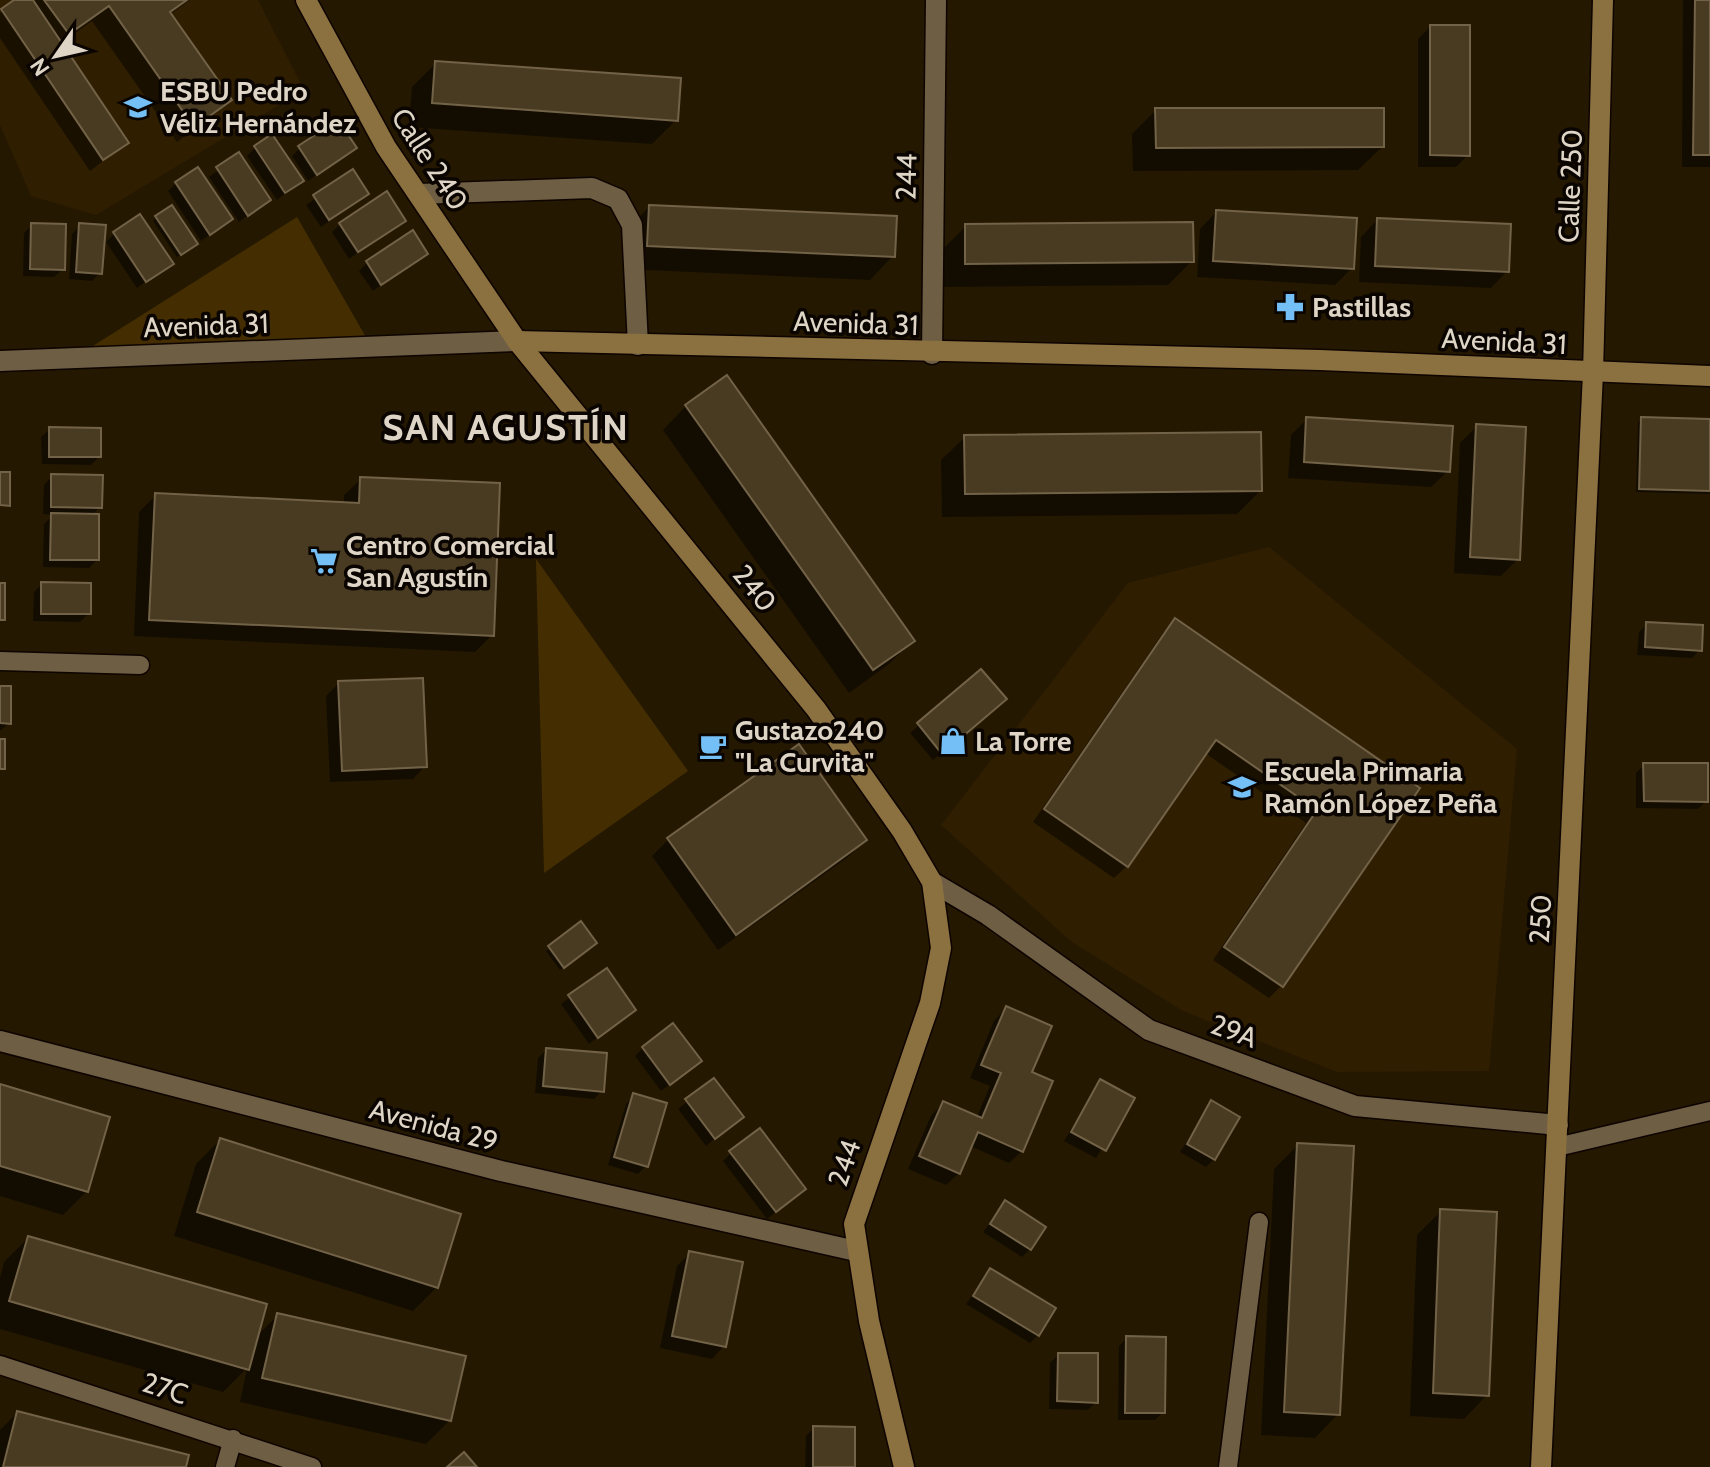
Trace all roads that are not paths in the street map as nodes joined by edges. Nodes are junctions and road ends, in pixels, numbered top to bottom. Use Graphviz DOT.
graph roads {
  1 [pos="306,0"];
  2 [pos="936,0"];
  3 [pos="1603,0"];
  4 [pos="418,194"];
  5 [pos="517,341"];
  6 [pos="638,345"];
  7 [pos="932,354"];
  8 [pos="0,361"];
  9 [pos="1593,373"];
  10 [pos="1710,376"];
  11 [pos="0,661"];
  12 [pos="140,665"];
  13 [pos="932,882"];
  14 [pos="0,1041"];
  15 [pos="1710,1111"];
  16 [pos="1558,1125"];
  17 [pos="1557,1147"];
  18 [pos="1259,1222"];
  19 [pos="856,1251"];
  20 [pos="0,1365"];
  21 [pos="233,1439"];
  22 [pos="225,1467"];
  23 [pos="312,1467"];
  24 [pos="904,1467"];
  25 [pos="912,1467"];
  26 [pos="1228,1467"];
  27 [pos="1541,1467"];
  1 -- 4 [label="street, Calle 240"];
  2 -- 7 [label="street, 244"];
  3 -- 9 [label="street, Calle 250"];
  4 -- 5 [label="street, Calle 240"];
  4 -- 6 [label="street"];
  5 -- 6 [label="street, Avenida 31"];
  5 -- 8 [label="street, Avenida 31"];
  5 -- 13 [label="street, 240"];
  6 -- 7 [label="street, Avenida 31"];
  7 -- 9 [label="street, Avenida 31"];
  9 -- 10 [label="street, Avenida 31"];
  9 -- 16 [label="street, 250"];
  11 -- 12 [label="lane"];
  13 -- 16 [label="street, 29A"];
  13 -- 19 [label="street, 244"];
  14 -- 19 [label="street, Avenida 29"];
  15 -- 17 [label="lane"];
  16 -- 17 [label="street, 250"];
  17 -- 27 [label="street, 250"];
  18 -- 26 [label="lane"];
  19 -- 24 [label="street, 244"];
  20 -- 21 [label="lane, 27C"];
  21 -- 22 [label="lane"];
  21 -- 23 [label="lane, 27C"];
  24 -- 25 [label="street"];
}
